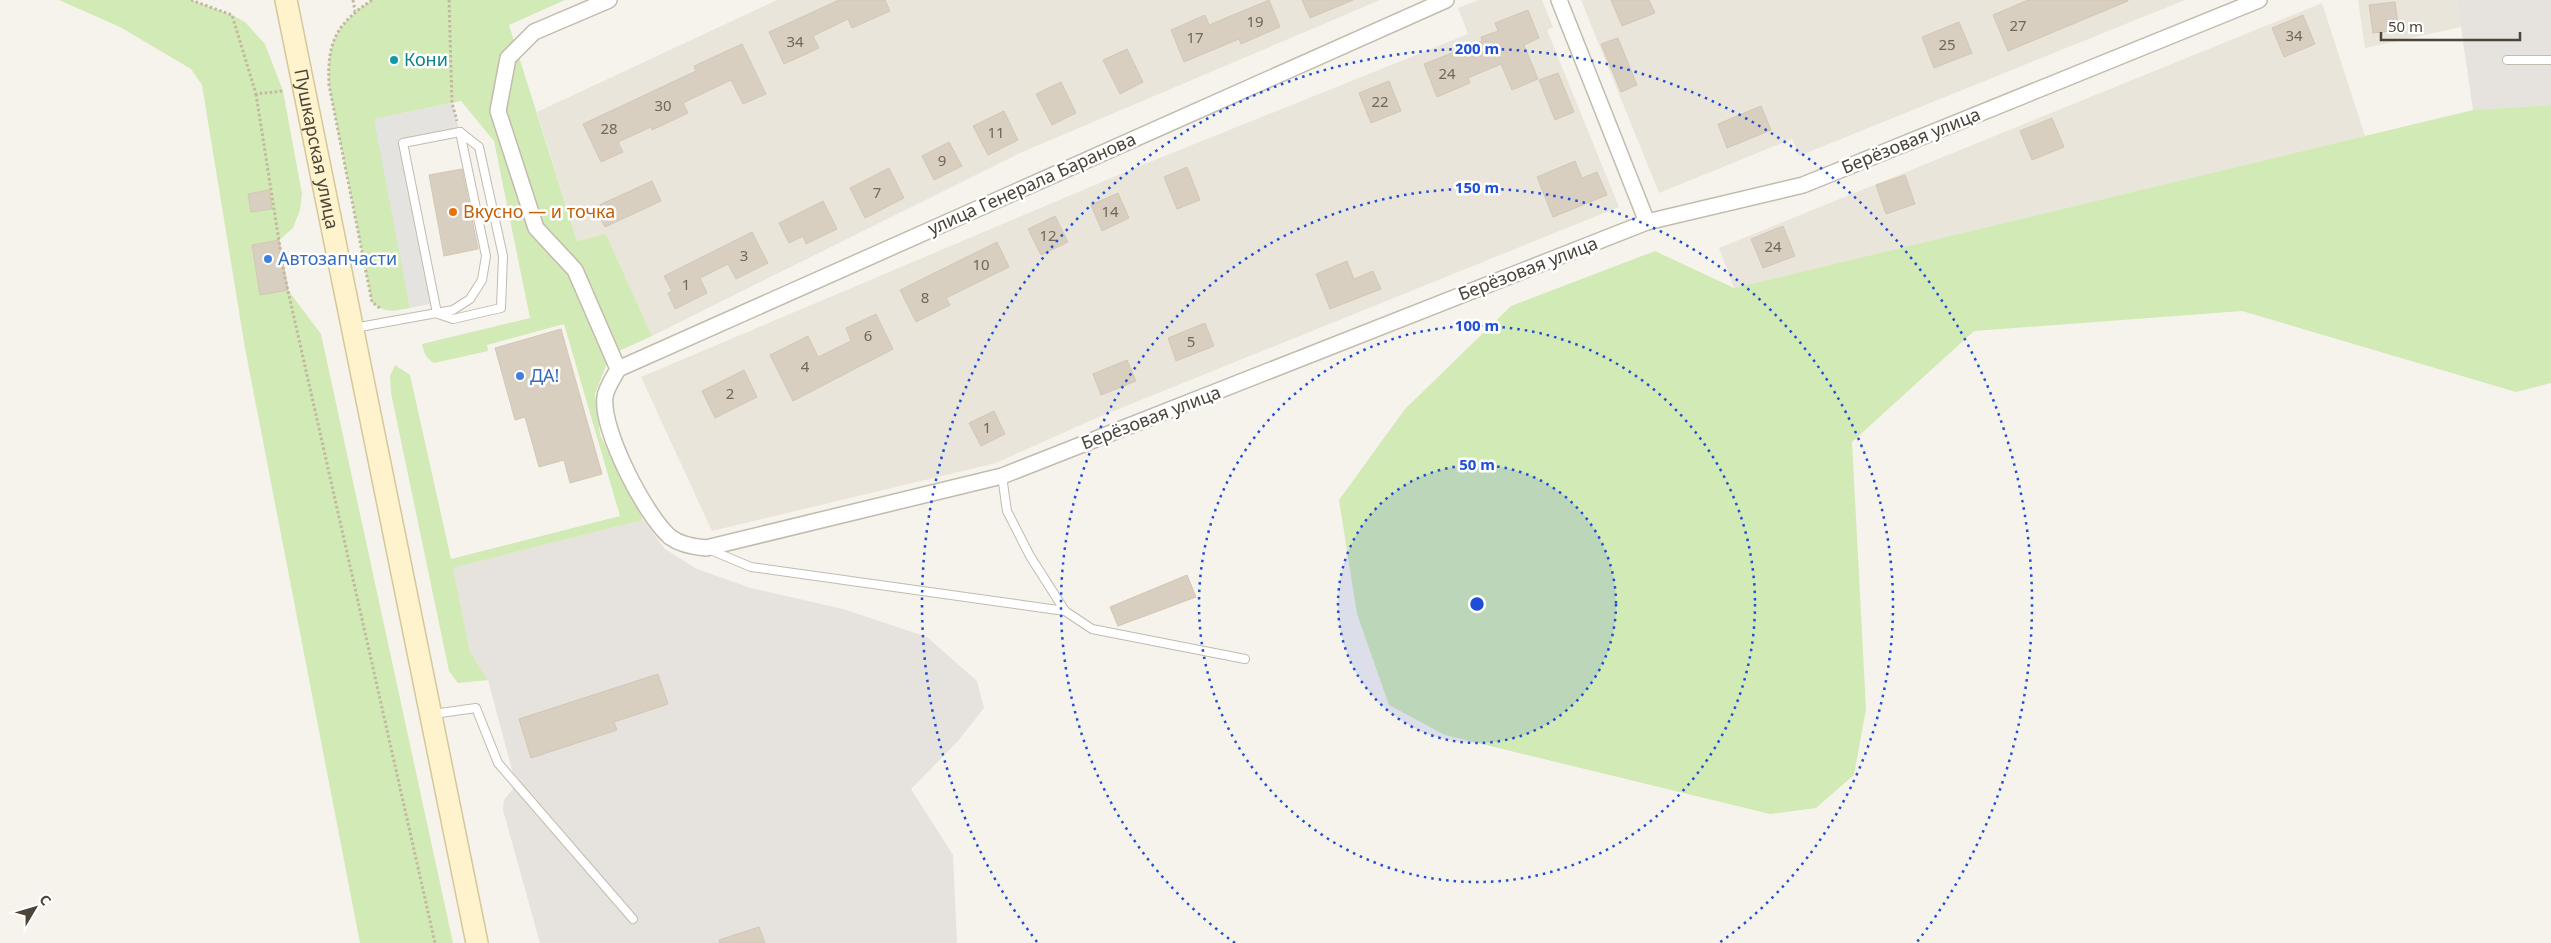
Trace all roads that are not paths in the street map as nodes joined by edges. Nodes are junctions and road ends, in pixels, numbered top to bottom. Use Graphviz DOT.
graph roads {
  1 [pos="286,0"];
  2 [pos="609,0"];
  3 [pos="1446,0"];
  4 [pos="1559,0"];
  5 [pos="2259,0"];
  6 [pos="2508,60"];
  7 [pos="2551,60"];
  8 [pos="460,132"];
  9 [pos="1647,222"];
  10 [pos="437,313"];
  11 [pos="352,329"];
  12 [pos="618,369"];
  13 [pos="1002,476"];
  14 [pos="706,548"];
  15 [pos="1065,611"];
  16 [pos="1245,658"];
  17 [pos="431,715"];
  18 [pos="633,919"];
  19 [pos="477,943"];
  1 -- 11 [label="main road, Пушкарская улица"];
  2 -- 12 [label="street"];
  3 -- 12 [label="street, улица Генерала Баранова"];
  4 -- 9 [label="street"];
  5 -- 9 [label="street, Берёзовая улица"];
  6 -- 7 [label="lane"];
  8 -- 10 [label="lane"];
  8 -- 10 [label="lane"];
  8 -- 10 [label="lane"];
  9 -- 13 [label="street, Берёзовая улица"];
  10 -- 11 [label="lane"];
  11 -- 17 [label="main road, Пушкарская улица"];
  12 -- 14 [label="street"];
  13 -- 14 [label="street, Берёзовая улица"];
  13 -- 15 [label="lane"];
  14 -- 15 [label="lane"];
  15 -- 16 [label="lane"];
  17 -- 18 [label="lane"];
  17 -- 19 [label="main road, Пушкарская улица"];
}
